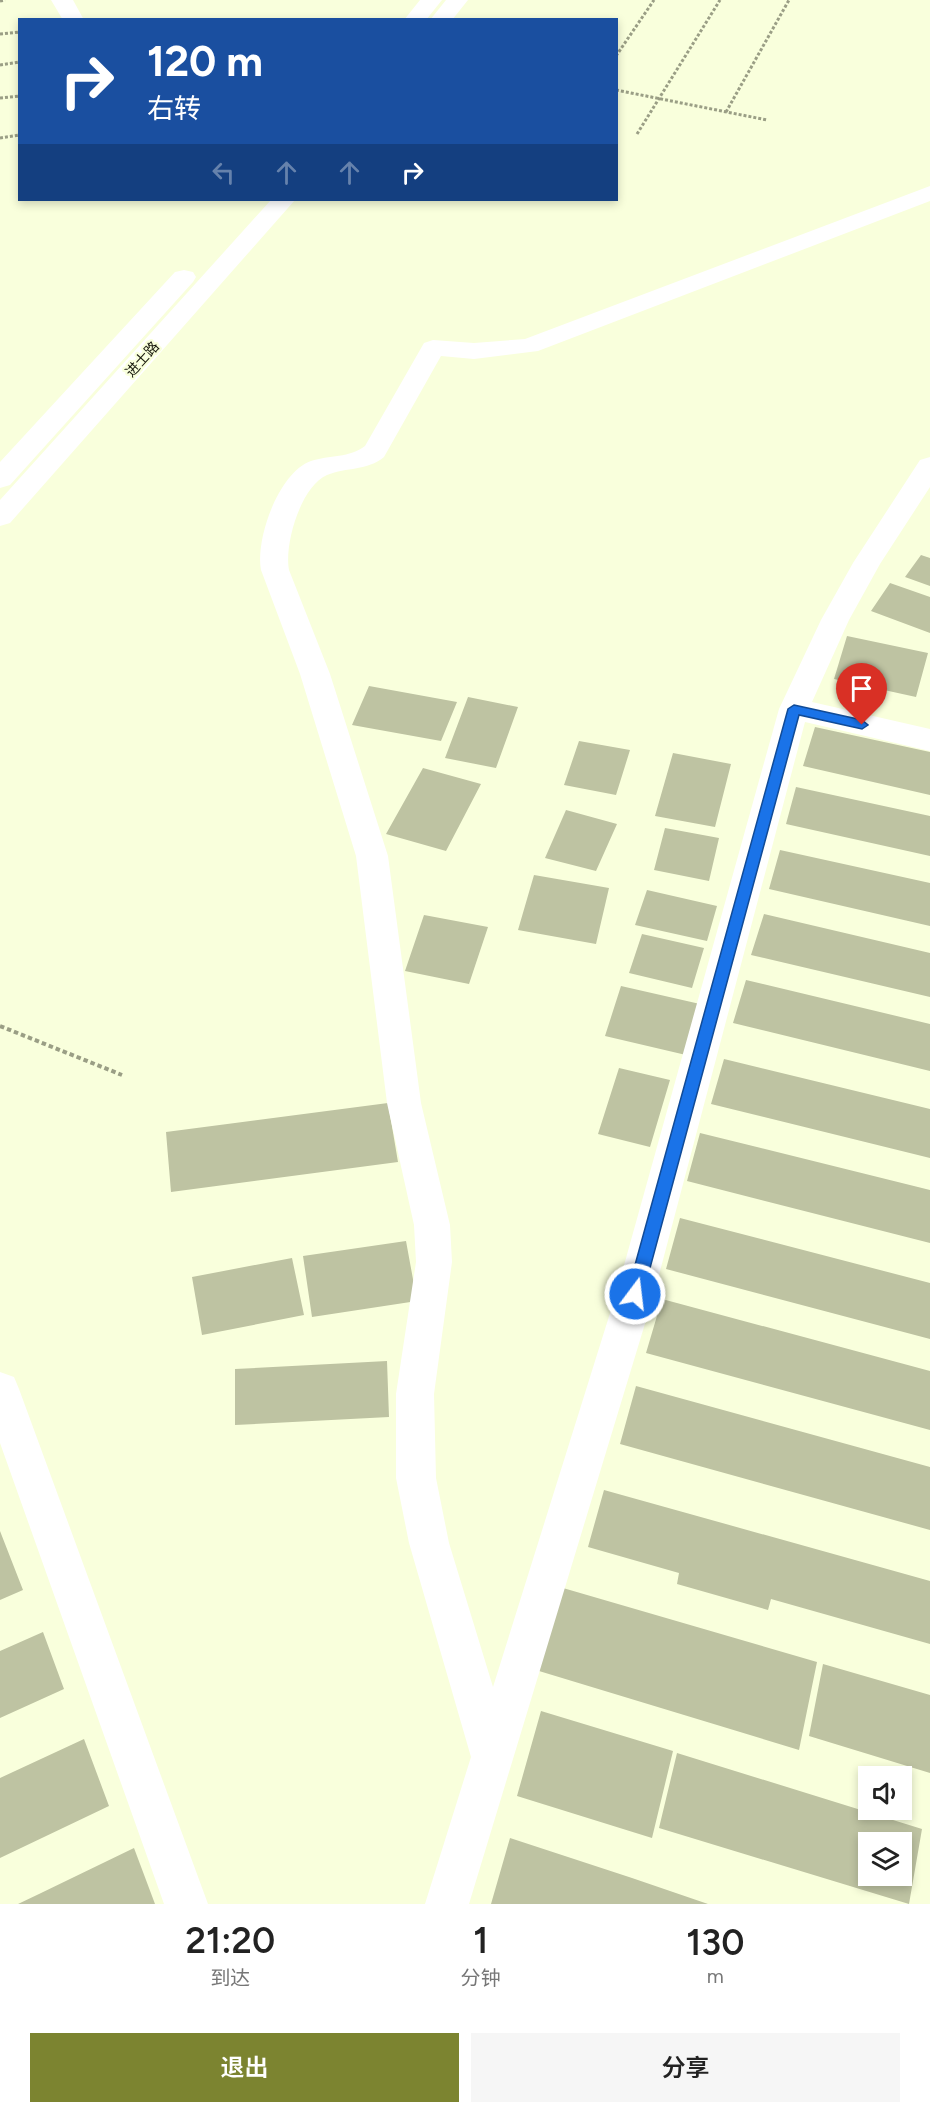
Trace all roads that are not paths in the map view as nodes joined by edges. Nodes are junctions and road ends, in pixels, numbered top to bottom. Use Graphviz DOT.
graph roads {
  1 [pos="62,0"];
  2 [pos="431,0"];
  3 [pos="456,0"];
  4 [pos="73,18"];
  5 [pos="416,18"];
  6 [pos="442,18"];
  7 [pos="930,193"];
  8 [pos="253,201"];
  9 [pos="282,201"];
  10 [pos="930,466"];
  11 [pos="0,480"];
  12 [pos="0,517"];
  13 [pos="794,709"];
  14 [pos="930,740"];
  15 [pos="0,1389"];
  16 [pos="492,1756"];
  17 [pos="186,1904"];
  18 [pos="447,1904"];
  1 -- 4 [label="street"];
  2 -- 5 [label="street"];
  3 -- 6 [label="street"];
  7 -- 16 [label="street"];
  8 -- 11 [label="street, 进士路"];
  9 -- 12 [label="street, 进士路"];
  10 -- 13 [label="street"];
  13 -- 14 [label="street"];
  13 -- 16 [label="street"];
  15 -- 17 [label="street"];
  16 -- 18 [label="street"];
}
